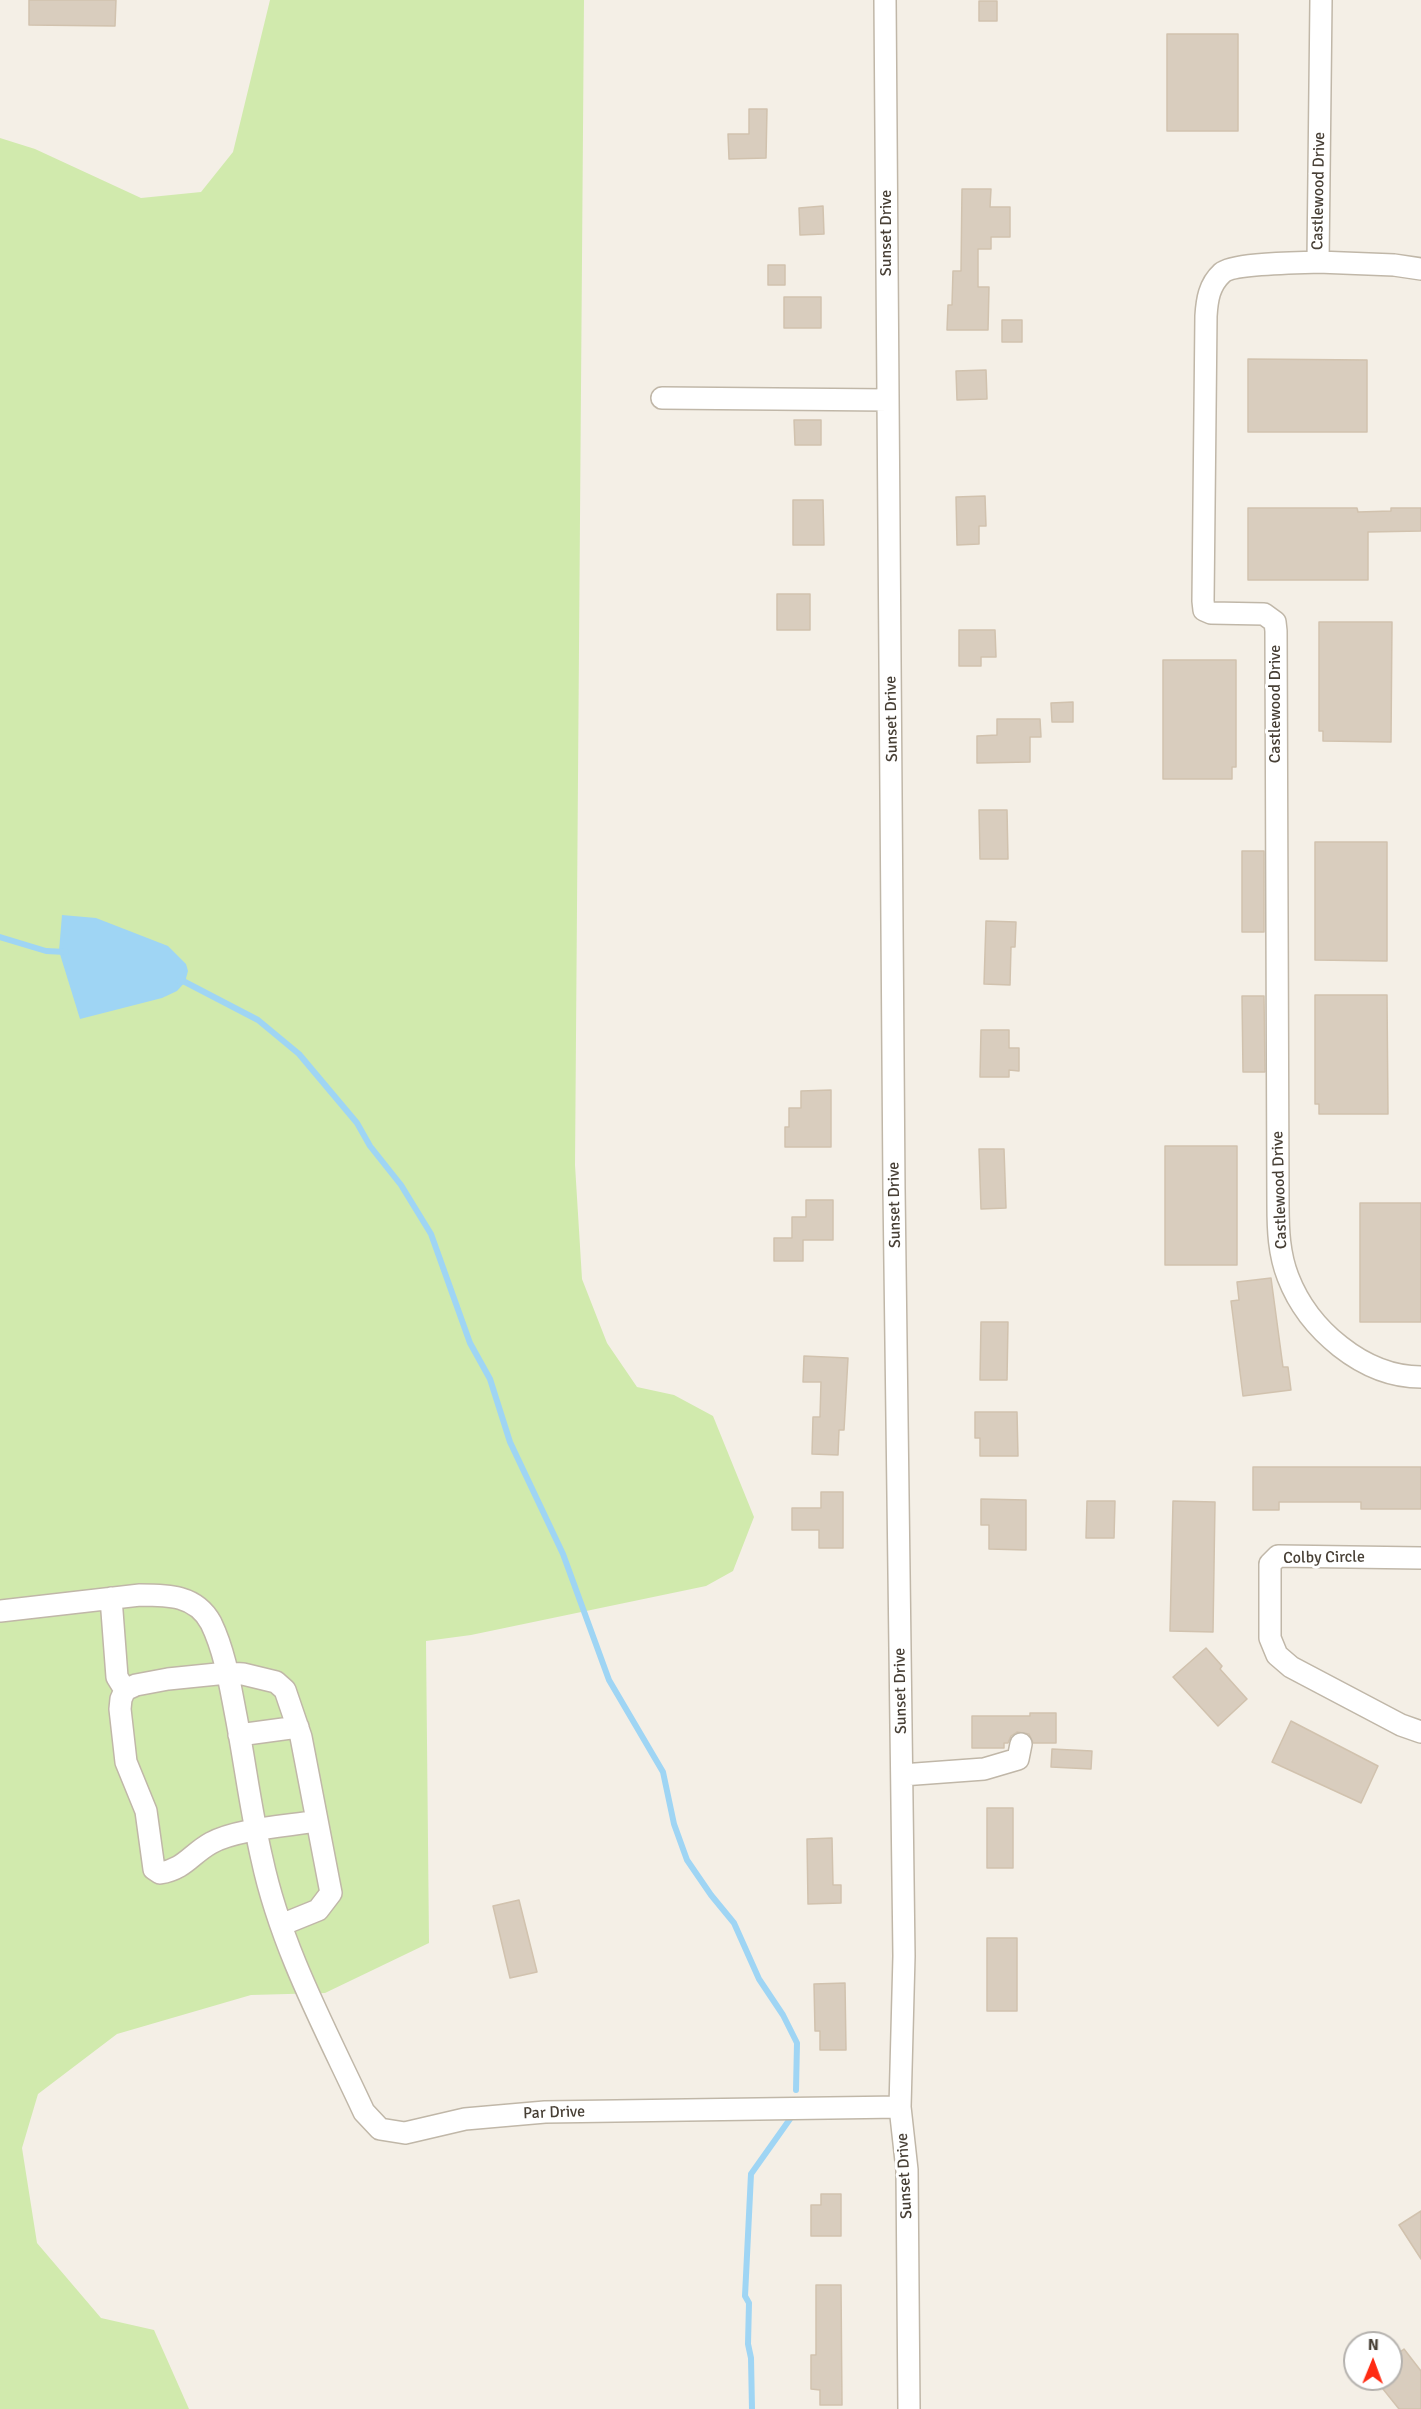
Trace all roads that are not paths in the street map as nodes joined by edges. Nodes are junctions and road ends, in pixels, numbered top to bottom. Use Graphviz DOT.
graph roads {
  1 [pos="885,0"];
  2 [pos="1321,0"];
  3 [pos="1318,262"];
  4 [pos="1421,269"];
  5 [pos="662,398"];
  6 [pos="888,400"];
  7 [pos="1421,1377"];
  8 [pos="1421,1558"];
  9 [pos="111,1599"];
  10 [pos="0,1611"];
  11 [pos="227,1673"];
  12 [pos="124,1690"];
  13 [pos="298,1727"];
  14 [pos="1421,1732"];
  15 [pos="239,1735"];
  16 [pos="1021,1744"];
  17 [pos="902,1775"];
  18 [pos="317,1821"];
  19 [pos="257,1831"];
  20 [pos="281,1925"];
  21 [pos="900,2107"];
  22 [pos="909,2409"];
  1 -- 6 [label="street, Sunset Drive"];
  2 -- 3 [label="street, Castlewood Drive"];
  3 -- 4 [label="street"];
  3 -- 7 [label="street, Castlewood Drive"];
  5 -- 6 [label="street"];
  6 -- 17 [label="street, Sunset Drive"];
  8 -- 14 [label="street, Colby Circle"];
  9 -- 10 [label="street, Par Drive"];
  9 -- 11 [label="street, Par Drive"];
  9 -- 12 [label="street"];
  11 -- 12 [label="street"];
  11 -- 13 [label="street"];
  11 -- 15 [label="street, Par Drive"];
  12 -- 19 [label="street"];
  13 -- 15 [label="street"];
  13 -- 18 [label="street"];
  15 -- 19 [label="street, Par Drive"];
  16 -- 17 [label="street"];
  17 -- 21 [label="street, Sunset Drive"];
  18 -- 19 [label="street"];
  18 -- 20 [label="street"];
  19 -- 20 [label="street, Par Drive"];
  20 -- 21 [label="street, Par Drive"];
  21 -- 22 [label="street, Sunset Drive"];
}
